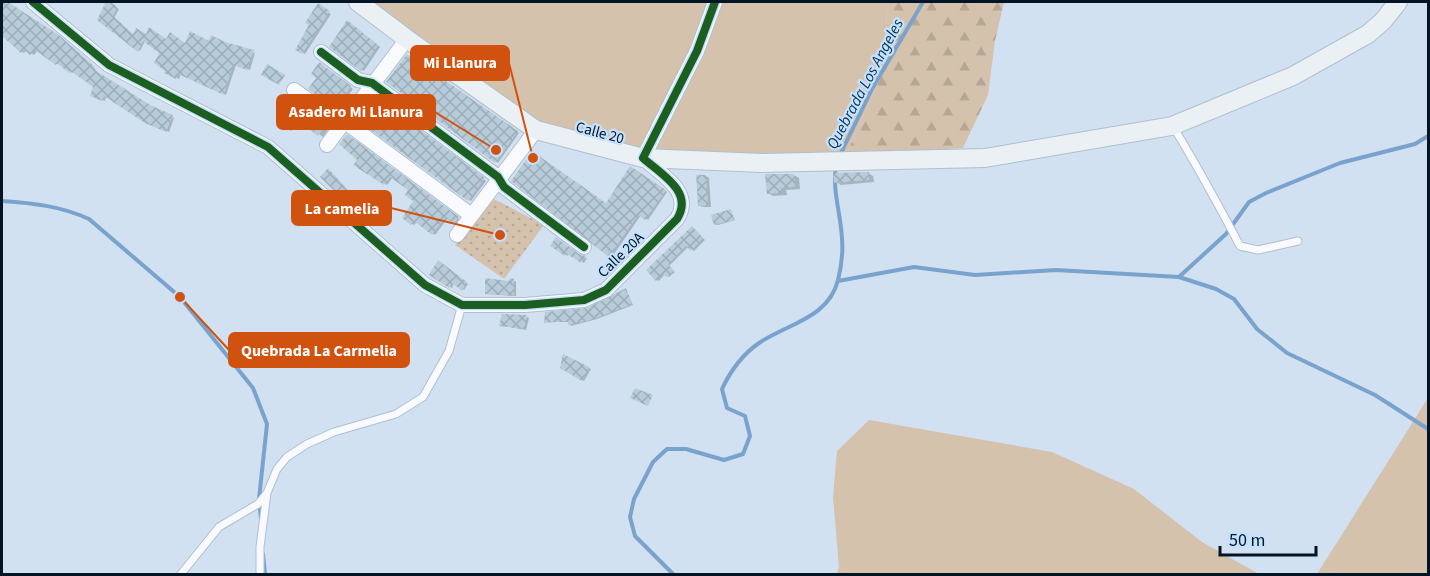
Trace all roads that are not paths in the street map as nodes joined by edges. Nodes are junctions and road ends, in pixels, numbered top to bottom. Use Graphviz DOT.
graph roads {
  1 [pos="33,2"];
  2 [pos="358,2"];
  3 [pos="715,2"];
  4 [pos="1398,2"];
  5 [pos="407,39"];
  6 [pos="321,52"];
  7 [pos="372,83"];
  8 [pos="294,90"];
  9 [pos="344,121"];
  10 [pos="1172,126"];
  11 [pos="536,130"];
  12 [pos="327,145"];
  13 [pos="643,158"];
  14 [pos="498,177"];
  15 [pos="471,215"];
  16 [pos="457,235"];
  17 [pos="1298,242"];
  18 [pos="584,247"];
  19 [pos="462,305"];
  20 [pos="267,493"];
  21 [pos="181,574"];
  22 [pos="260,574"];
  1 -- 19 [label="street"];
  2 -- 5 [label="main road, Calle 20"];
  3 -- 13 [label="street"];
  4 -- 10 [label="main road, Calle 20"];
  5 -- 7 [label="street"];
  5 -- 11 [label="main road, Calle 20"];
  6 -- 7 [label="street"];
  7 -- 9 [label="street"];
  7 -- 14 [label="street"];
  8 -- 9 [label="street"];
  9 -- 12 [label="street"];
  9 -- 15 [label="street"];
  10 -- 13 [label="main road, Calle 20"];
  10 -- 17 [label="lane"];
  11 -- 13 [label="main road, Calle 20"];
  11 -- 14 [label="street"];
  13 -- 19 [label="street, Calle 20A"];
  14 -- 15 [label="street"];
  14 -- 18 [label="street"];
  15 -- 16 [label="street"];
  19 -- 20 [label="lane"];
  20 -- 21 [label="lane"];
  20 -- 22 [label="lane"];
}
